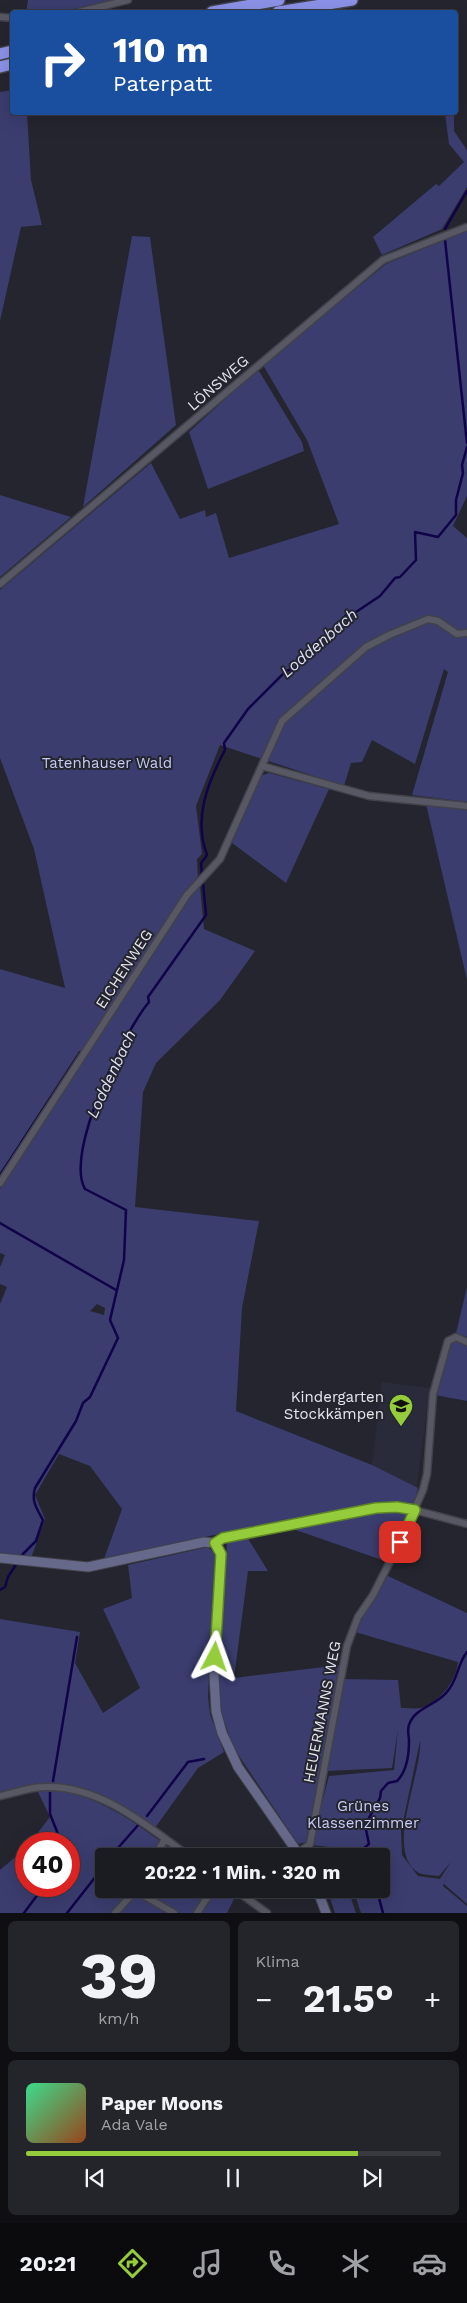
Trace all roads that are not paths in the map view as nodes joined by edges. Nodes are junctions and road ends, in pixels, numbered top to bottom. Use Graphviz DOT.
graph roads {
  1 [pos="128,0"];
  2 [pos="278,0"];
  3 [pos="352,0"];
  4 [pos="88,10"];
  5 [pos="223,10"];
  6 [pos="290,10"];
  7 [pos="467,227"];
  8 [pos="0,584"];
  9 [pos="467,633"];
  10 [pos="262,766"];
  11 [pos="467,806"];
  12 [pos="0,1183"];
  13 [pos="467,1342"];
  14 [pos="415,1510"];
  15 [pos="467,1524"];
  16 [pos="215,1543"];
  17 [pos="0,1558"];
  18 [pos="0,1796"];
  19 [pos="165,1839"];
  20 [pos="160,1848"];
  21 [pos="178,1848"];
  22 [pos="294,1848"];
  23 [pos="306,1848"];
  24 [pos="129,1898"];
  25 [pos="149,1898"];
  26 [pos="207,1898"];
  27 [pos="246,1898"];
  28 [pos="320,1898"];
  29 [pos="116,1913"];
  30 [pos="174,1913"];
  31 [pos="197,1913"];
  32 [pos="267,1913"];
  33 [pos="326,1913"];
  1 -- 4 [label="street"];
  2 -- 5 [label="highway"];
  3 -- 6 [label="highway"];
  7 -- 8 [label="street, LÖNSWEG"];
  9 -- 10 [label="street, EICHENWEG"];
  10 -- 11 [label="street"];
  10 -- 12 [label="street, EICHENWEG"];
  13 -- 14 [label="street, HEUERMANNS WEG"];
  14 -- 15 [label="street"];
  14 -- 16 [label="street"];
  14 -- 23 [label="street, HEUERMANNS WEG"];
  16 -- 17 [label="street"];
  16 -- 22 [label="street"];
  18 -- 19 [label="street"];
  19 -- 20 [label="street"];
  19 -- 21 [label="street"];
  24 -- 29 [label="street"];
  25 -- 30 [label="street"];
  26 -- 31 [label="street"];
  27 -- 32 [label="street"];
  28 -- 33 [label="street"];
}
